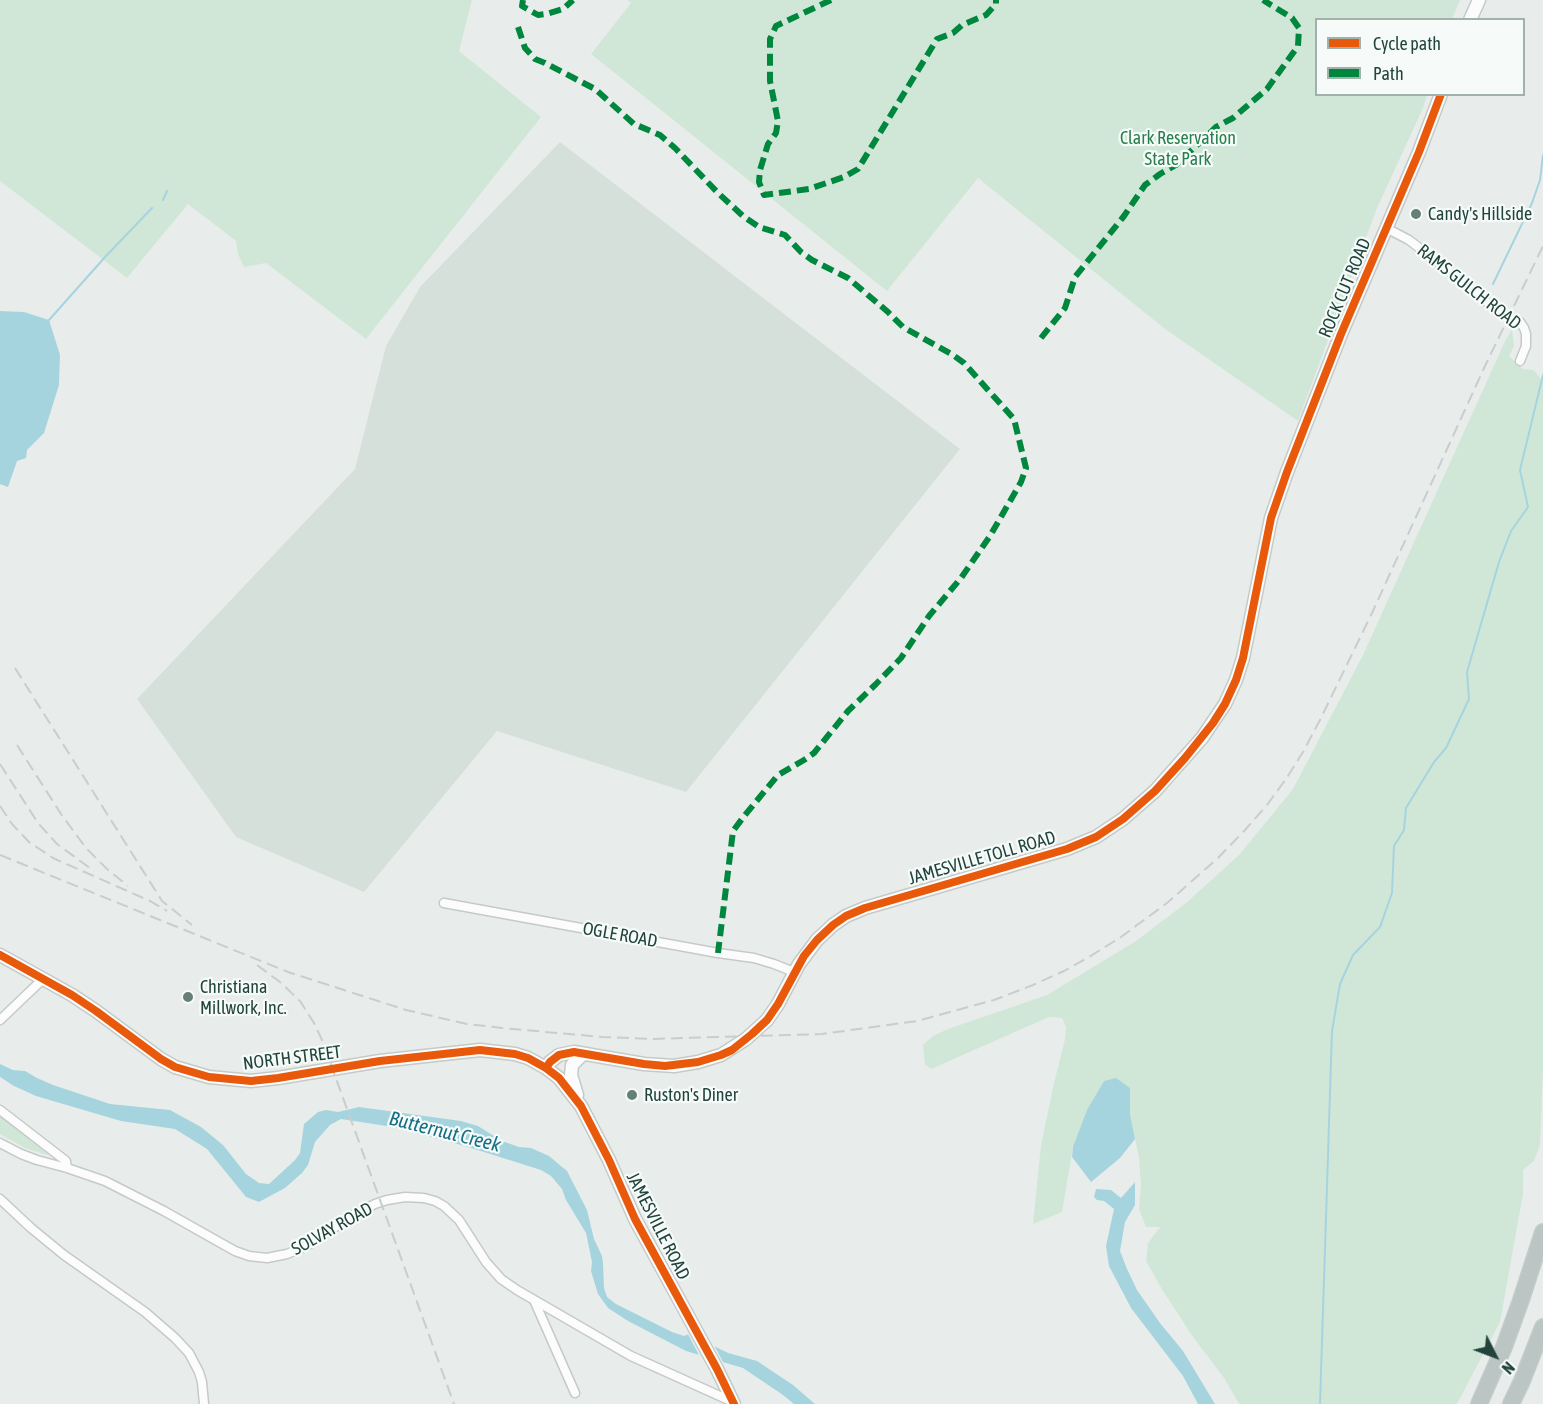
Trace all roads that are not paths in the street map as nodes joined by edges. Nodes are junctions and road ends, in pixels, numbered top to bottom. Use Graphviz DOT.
graph roads {
  1 [pos="1479,0"];
  2 [pos="1471,18"];
  3 [pos="1440,96"];
  4 [pos="1386,228"];
  5 [pos="1520,361"];
  6 [pos="1280,494"];
  7 [pos="444,903"];
  8 [pos="0,955"];
  9 [pos="794,972"];
  10 [pos="43,979"];
  11 [pos="0,1020"];
  12 [pos="583,1054"];
  13 [pos="546,1068"];
  14 [pos="581,1106"];
  15 [pos="0,1110"];
  16 [pos="0,1143"];
  17 [pos="67,1168"];
  18 [pos="0,1199"];
  19 [pos="1543,1232"];
  20 [pos="534,1300"];
  21 [pos="1543,1327"];
  22 [pos="1493,1372"];
  23 [pos="575,1393"];
  24 [pos="733,1403"];
  25 [pos="204,1404"];
  26 [pos="1472,1404"];
  27 [pos="1479,1404"];
  28 [pos="1511,1404"];
  1 -- 2 [label="street"];
  3 -- 4 [label="street, ROCK CUT ROAD"];
  4 -- 5 [label="street, RAMS GULCH ROAD"];
  4 -- 6 [label="street, ROCK CUT ROAD"];
  6 -- 9 [label="street, JAMESVILLE TOLL ROAD"];
  7 -- 9 [label="street, OGLE ROAD"];
  8 -- 10 [label="street, NORTH STREET"];
  9 -- 12 [label="street, JAMESVILLE TOLL ROAD, bridge"];
  10 -- 11 [label="street"];
  10 -- 13 [label="street, NORTH STREET"];
  12 -- 13 [label="street, JAMESVILLE TOLL ROAD"];
  12 -- 14 [label="street"];
  13 -- 14 [label="street, JAMESVILLE ROAD"];
  14 -- 24 [label="street, JAMESVILLE ROAD"];
  15 -- 17 [label="street, SOLVAY ROAD"];
  16 -- 17 [label="street, SOLVAY ROAD"];
  17 -- 20 [label="street, SOLVAY ROAD"];
  18 -- 25 [label="street"];
  19 -- 22 [label="highway"];
  20 -- 23 [label="street"];
  20 -- 24 [label="street, SOLVAY ROAD"];
  21 -- 28 [label="highway"];
  22 -- 26 [label="highway"];
  22 -- 27 [label="highway"];
}
